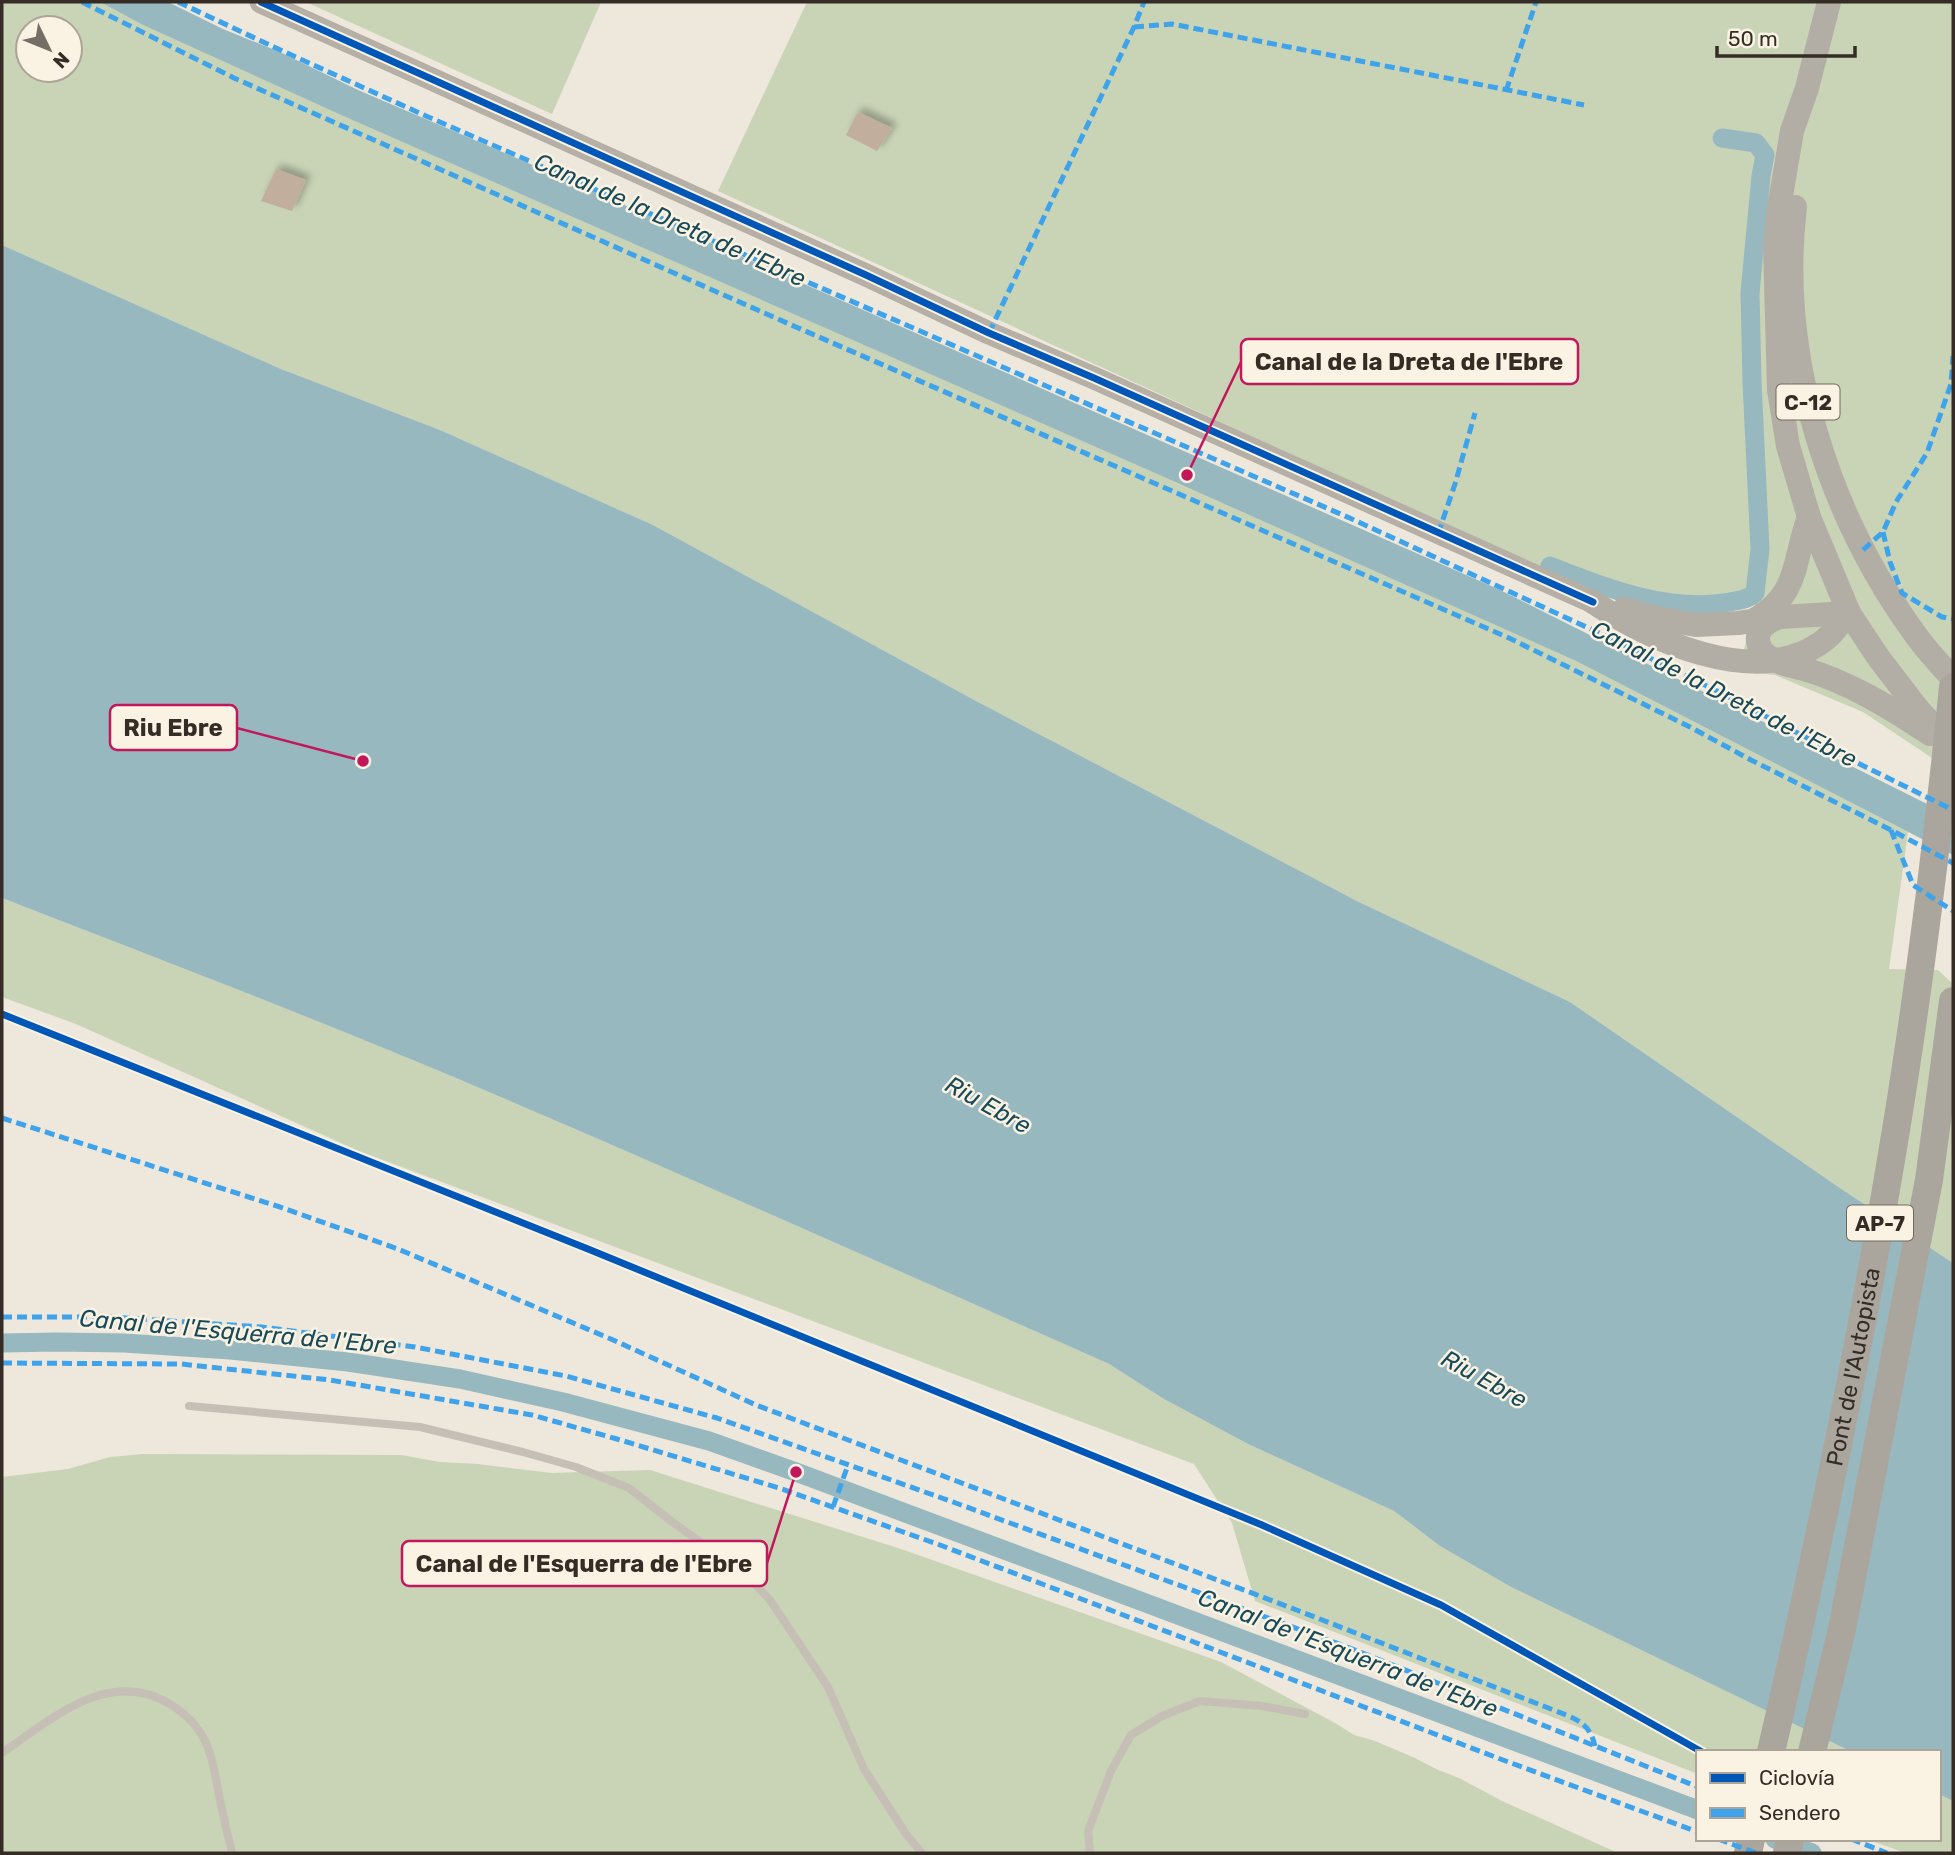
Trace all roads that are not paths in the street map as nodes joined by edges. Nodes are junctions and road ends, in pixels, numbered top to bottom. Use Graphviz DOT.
graph roads {
  1 [pos="261,2"];
  2 [pos="1829,2"];
  3 [pos="1807,88"];
  4 [pos="1793,244"];
  5 [pos="1777,276"];
  6 [pos="1809,517"];
  7 [pos="1593,602"];
  8 [pos="1849,613"];
  9 [pos="1780,617"];
  10 [pos="1738,623"];
  11 [pos="1775,659"];
  12 [pos="1953,678"];
  13 [pos="1953,687"];
  14 [pos="1953,749"];
  15 [pos="1953,1001"];
  16 [pos="189,1406"];
  17 [pos="1305,1714"];
  18 [pos="1771,1750"];
  19 [pos="1812,1750"];
  20 [pos="2,1753"];
  21 [pos="232,1853"];
  22 [pos="922,1853"];
  23 [pos="1090,1853"];
  1 -- 7 [label="street"];
  2 -- 3 [label="main road, C-12"];
  3 -- 4 [label="main road, C-12"];
  3 -- 5 [label="main road, C-12"];
  4 -- 5 [label="main road, C-12"];
  4 -- 12 [label="main road, C-12"];
  5 -- 6 [label="main road, C-12"];
  6 -- 8 [label="main road, C-12"];
  6 -- 10 [label="main road"];
  7 -- 10 [label="main road"];
  7 -- 11 [label="main road"];
  8 -- 9 [label="main road"];
  8 -- 11 [label="main road"];
  8 -- 14 [label="main road, C-12"];
  9 -- 10 [label="main road"];
  9 -- 11 [label="main road"];
  11 -- 14 [label="main road"];
  13 -- 18 [label="highway, Pont de l'Autopista / AP-7"];
  15 -- 19 [label="highway, Pont de l'Autopista / AP-7"];
  16 -- 22 [label="lane"];
  17 -- 23 [label="lane"];
  20 -- 21 [label="lane"];
}
